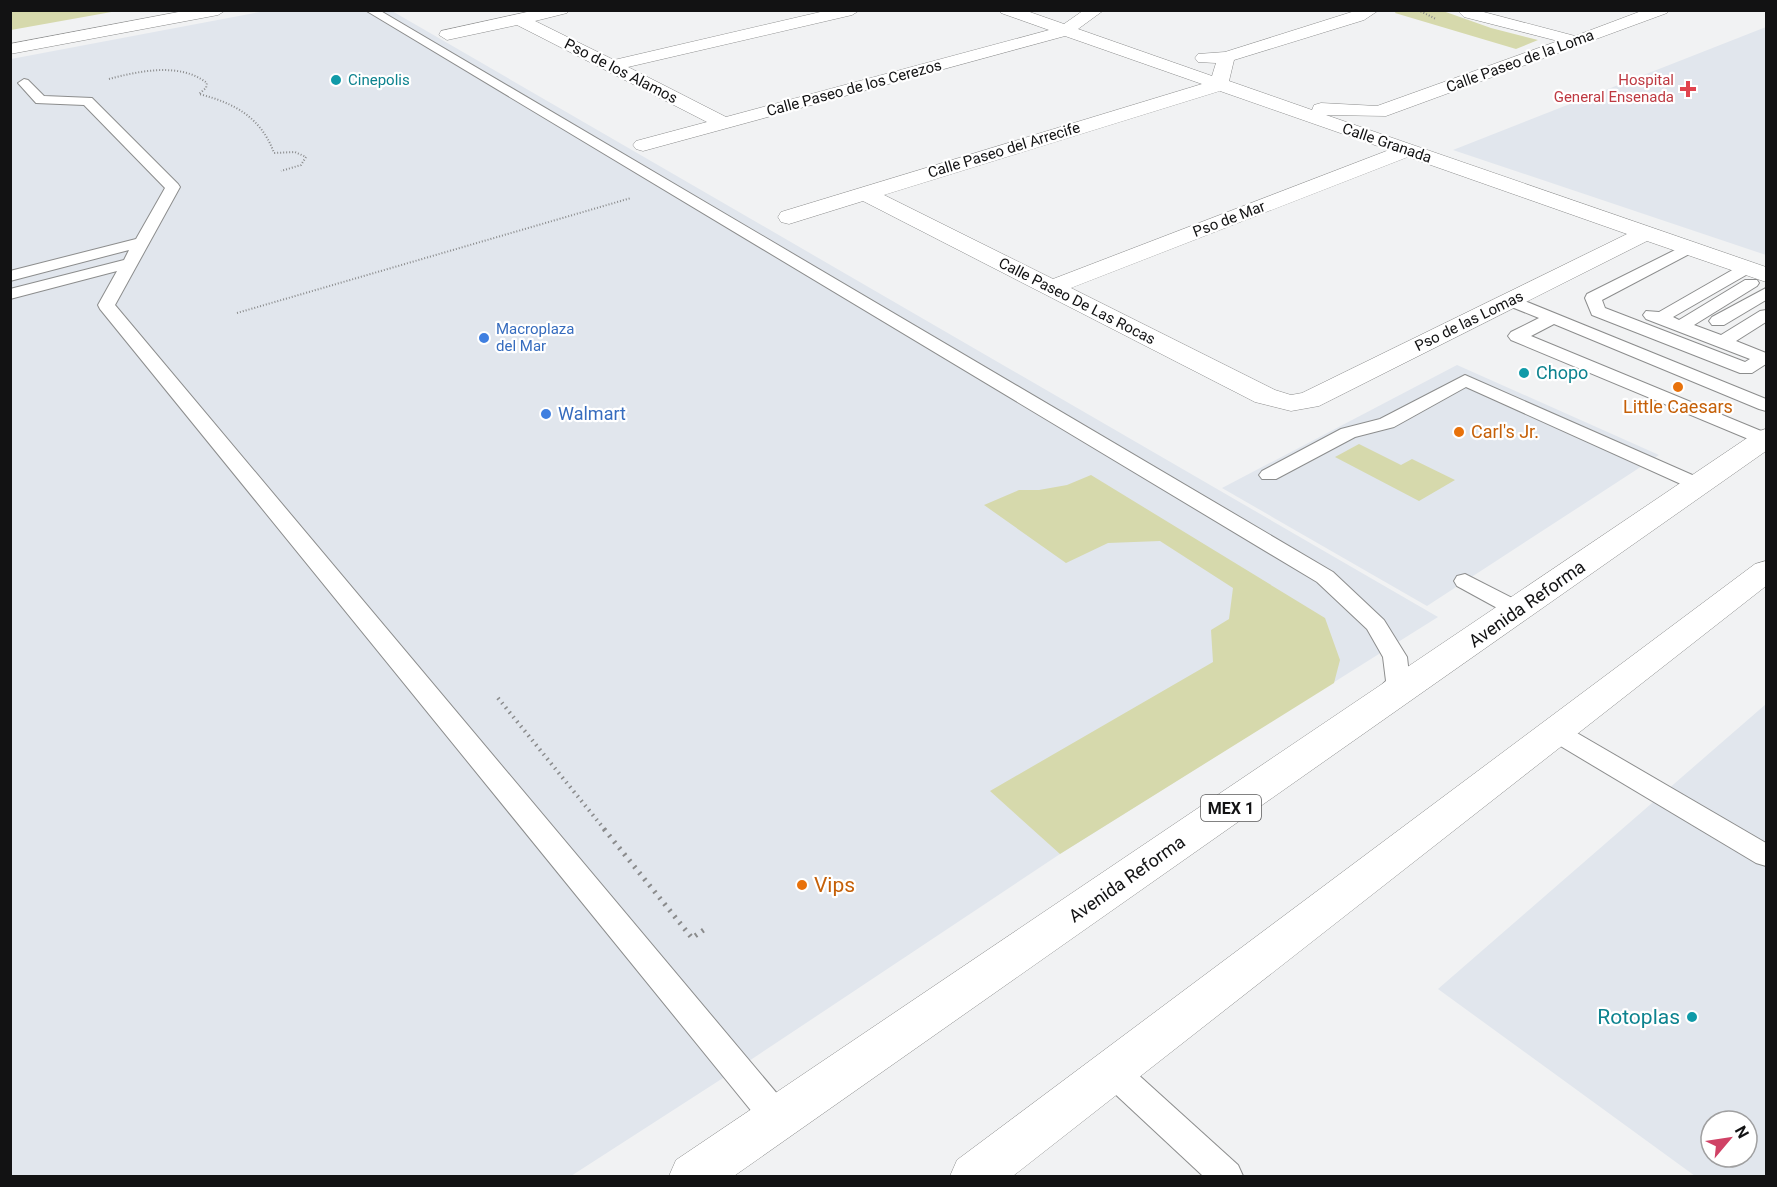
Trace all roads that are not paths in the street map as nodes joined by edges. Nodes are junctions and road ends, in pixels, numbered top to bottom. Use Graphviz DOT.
graph roads {
  1 [pos="168,10"];
  2 [pos="218,10"];
  3 [pos="370,10"];
  4 [pos="561,10"];
  5 [pos="852,10"];
  6 [pos="1051,10"];
  7 [pos="1096,10"];
  8 [pos="1371,10"];
  9 [pos="1465,10"];
  10 [pos="1661,10"];
  11 [pos="1010,12"];
  12 [pos="519,19"];
  13 [pos="1065,31"];
  14 [pos="447,35"];
  15 [pos="10,40"];
  16 [pos="1576,41"];
  17 [pos="10,49"];
  18 [pos="1140,57"];
  19 [pos="1226,57"];
  20 [pos="612,66"];
  21 [pos="24,83"];
  22 [pos="1219,85"];
  23 [pos="1282,106"];
  24 [pos="1379,112"];
  25 [pos="724,123"];
  26 [pos="643,145"];
  27 [pos="1408,150"];
  28 [pos="864,193"];
  29 [pos="789,217"];
  30 [pos="1646,233"];
  31 [pos="1689,248"];
  32 [pos="136,253"];
  33 [pos="10,276"];
  34 [pos="1758,276"];
  35 [pos="1051,288"];
  36 [pos="10,294"];
  37 [pos="1510,300"];
  38 [pos="1767,306"];
  39 [pos="1767,315"];
  40 [pos="1552,318"];
  41 [pos="1767,328"];
  42 [pos="1767,338"];
  43 [pos="1714,339"];
  44 [pos="1291,403"];
  45 [pos="1766,428"];
  46 [pos="1269,475"];
  47 [pos="1699,485"];
  48 [pos="1767,571"];
  49 [pos="1465,581"];
  50 [pos="1518,610"];
  51 [pos="1351,725"];
  52 [pos="1556,732"];
  53 [pos="1767,856"];
  54 [pos="1111,1071"];
  55 [pos="778,1119"];
  56 [pos="694,1176"];
  57 [pos="975,1176"];
  58 [pos="1226,1176"];
  1 -- 15 [label="main road"];
  2 -- 17 [label="main road"];
  3 -- 51 [label="lane"];
  4 -- 12 [label="main road"];
  5 -- 20 [label="main road"];
  6 -- 11 [label="main road"];
  7 -- 13 [label="main road"];
  8 -- 19 [label="main road"];
  9 -- 16 [label="main road"];
  10 -- 16 [label="main road, Calle Paseo de la Loma"];
  11 -- 13 [label="main road, Calle Granada"];
  12 -- 14 [label="main road"];
  12 -- 20 [label="main road, Pso de los Alamos"];
  13 -- 18 [label="main road, Calle Granada"];
  13 -- 25 [label="main road, Calle Paseo de los Cerezos"];
  16 -- 24 [label="main road, Calle Paseo de la Loma"];
  18 -- 19 [label="main road"];
  18 -- 22 [label="main road, Calle Granada"];
  19 -- 22 [label="main road"];
  20 -- 25 [label="main road, Pso de los Alamos"];
  21 -- 32 [label="lane"];
  22 -- 23 [label="main road, Calle Granada"];
  22 -- 28 [label="main road, Calle Paseo del Arrecife"];
  23 -- 24 [label="main road, Calle Paseo de la Loma"];
  23 -- 27 [label="main road, Calle Granada"];
  24 -- 27 [label="main road"];
  25 -- 26 [label="main road, Calle Paseo de los Cerezos"];
  27 -- 30 [label="main road, Calle Granada"];
  27 -- 35 [label="main road, Pso de Mar"];
  28 -- 29 [label="main road, Calle Paseo del Arrecife"];
  28 -- 35 [label="main road, Calle Paseo De Las Rocas"];
  30 -- 31 [label="main road, Calle Granada"];
  30 -- 37 [label="main road, Pso de las Lomas"];
  31 -- 34 [label="main road, Calle Granada"];
  31 -- 43 [label="lane"];
  32 -- 33 [label="lane"];
  32 -- 36 [label="lane"];
  32 -- 55 [label="lane"];
  34 -- 43 [label="lane"];
  34 -- 43 [label="lane"];
  35 -- 44 [label="main road, Calle Paseo De Las Rocas"];
  37 -- 40 [label="lane"];
  37 -- 44 [label="main road, Pso de las Lomas"];
  38 -- 43 [label="lane"];
  39 -- 43 [label="lane"];
  40 -- 45 [label="lane"];
  40 -- 45 [label="lane"];
  41 -- 43 [label="lane"];
  42 -- 43 [label="lane"];
  45 -- 47 [label="main road, Avenida Reforma / MEX 1"];
  46 -- 47 [label="lane"];
  47 -- 50 [label="main road, Avenida Reforma / MEX 1"];
  48 -- 52 [label="main road"];
  49 -- 50 [label="lane"];
  50 -- 51 [label="main road, Avenida Reforma / MEX 1"];
  51 -- 55 [label="main road, Avenida Reforma / MEX 1"];
  52 -- 53 [label="lane"];
  52 -- 54 [label="main road"];
  54 -- 57 [label="main road"];
  54 -- 58 [label="lane"];
  55 -- 56 [label="main road, Avenida Reforma / MEX 1"];
}
